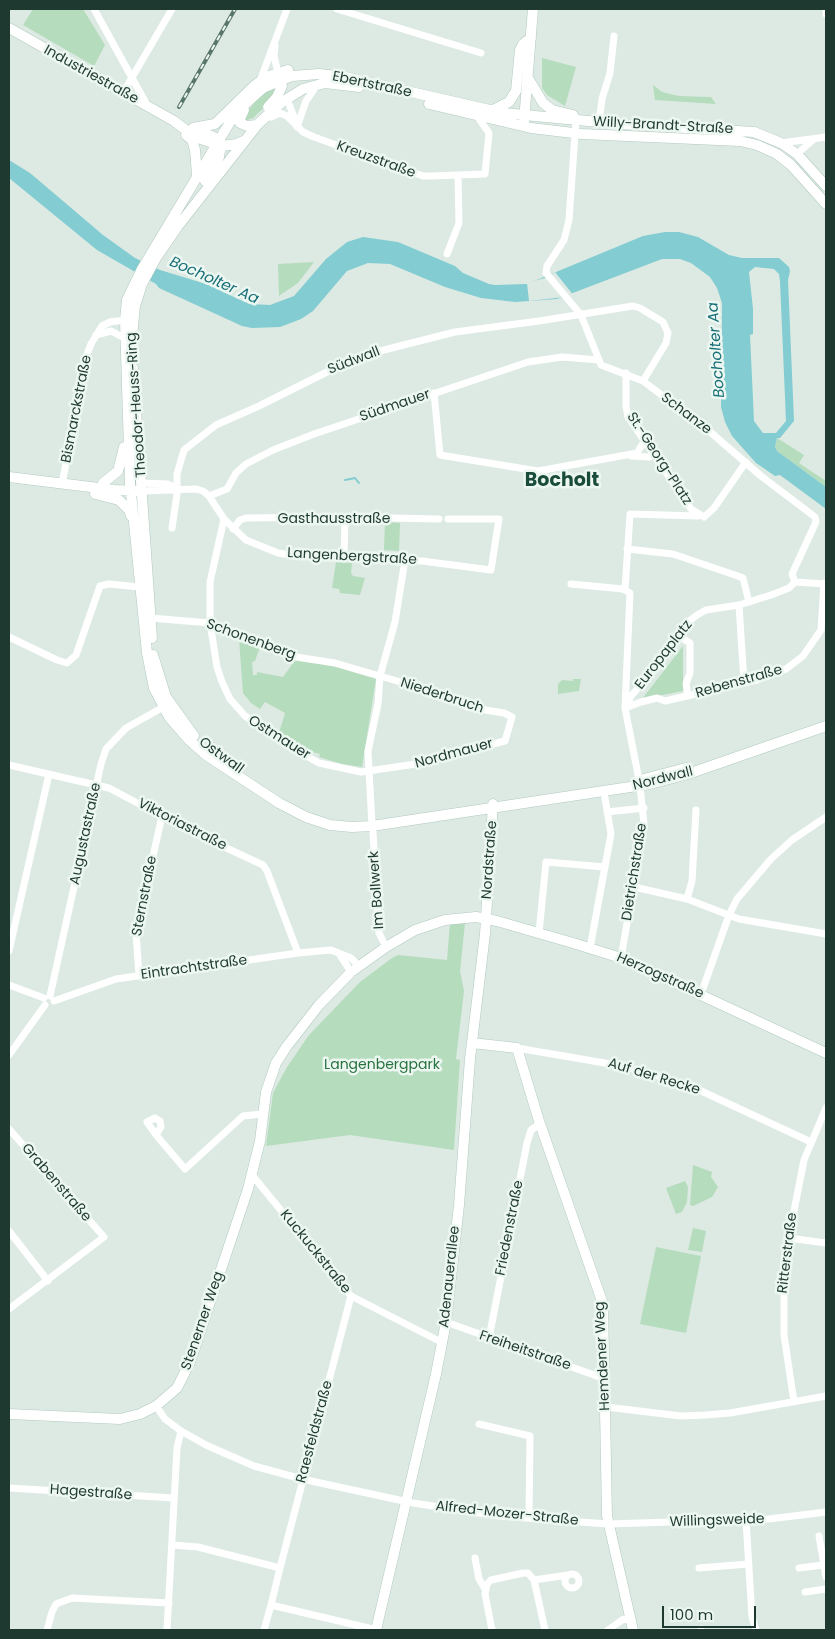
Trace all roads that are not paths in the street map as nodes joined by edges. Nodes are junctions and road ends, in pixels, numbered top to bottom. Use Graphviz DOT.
graph roads {
  1 [pos="94,9"];
  2 [pos="172,9"];
  3 [pos="287,9"];
  4 [pos="337,9"];
  5 [pos="532,9"];
  6 [pos="826,9"];
  7 [pos="826,14"];
  8 [pos="9,28"];
  9 [pos="277,32"];
  10 [pos="614,36"];
  11 [pos="531,38"];
  12 [pos="481,53"];
  13 [pos="132,77"];
  14 [pos="528,78"];
  15 [pos="280,79"];
  16 [pos="260,81"];
  17 [pos="318,84"];
  18 [pos="123,93"];
  19 [pos="255,94"];
  20 [pos="287,99"];
  21 [pos="149,107"];
  22 [pos="492,111"];
  23 [pos="525,115"];
  24 [pos="477,116"];
  25 [pos="576,120"];
  26 [pos="174,121"];
  27 [pos="600,123"];
  28 [pos="255,125"];
  29 [pos="297,127"];
  30 [pos="524,127"];
  31 [pos="193,128"];
  32 [pos="575,133"];
  33 [pos="826,137"];
  34 [pos="814,138"];
  35 [pos="242,142"];
  36 [pos="781,143"];
  37 [pos="219,144"];
  38 [pos="777,154"];
  39 [pos="796,154"];
  40 [pos="458,175"];
  41 [pos="197,176"];
  42 [pos="826,186"];
  43 [pos="826,204"];
  44 [pos="178,226"];
  45 [pos="447,254"];
  46 [pos="152,257"];
  47 [pos="139,282"];
  48 [pos="581,315"];
  49 [pos="126,320"];
  50 [pos="95,335"];
  51 [pos="126,340"];
  52 [pos="599,360"];
  53 [pos="626,374"];
  54 [pos="643,381"];
  55 [pos="434,393"];
  56 [pos="128,429"];
  57 [pos="645,440"];
  58 [pos="655,453"];
  59 [pos="628,455"];
  60 [pos="746,462"];
  61 [pos="9,477"];
  62 [pos="103,483"];
  63 [pos="68,485"];
  64 [pos="136,487"];
  65 [pos="177,489"];
  66 [pos="209,496"];
  67 [pos="704,516"];
  68 [pos="346,517"];
  69 [pos="224,519"];
  70 [pos="439,519"];
  71 [pos="448,520"];
  72 [pos="628,520"];
  73 [pos="134,524"];
  74 [pos="172,528"];
  75 [pos="233,529"];
  76 [pos="627,549"];
  77 [pos="344,558"];
  78 [pos="405,560"];
  79 [pos="795,582"];
  80 [pos="571,584"];
  81 [pos="825,584"];
  82 [pos="140,587"];
  83 [pos="628,591"];
  84 [pos="749,602"];
  85 [pos="738,605"];
  86 [pos="150,618"];
  87 [pos="210,624"];
  88 [pos="823,630"];
  89 [pos="679,636"];
  90 [pos="9,637"];
  91 [pos="380,676"];
  92 [pos="744,682"];
  93 [pos="688,696"];
  94 [pos="166,706"];
  95 [pos="625,708"];
  96 [pos="504,713"];
  97 [pos="826,720"];
  98 [pos="826,726"];
  99 [pos="9,765"];
  100 [pos="369,772"];
  101 [pos="49,774"];
  102 [pos="639,783"];
  103 [pos="96,785"];
  104 [pos="604,792"];
  105 [pos="493,806"];
  106 [pos="644,808"];
  107 [pos="696,810"];
  108 [pos="607,812"];
  109 [pos="162,816"];
  110 [pos="826,817"];
  111 [pos="372,826"];
  112 [pos="605,867"];
  113 [pos="634,888"];
  114 [pos="687,899"];
  115 [pos="730,914"];
  116 [pos="486,918"];
  117 [pos="539,933"];
  118 [pos="826,934"];
  119 [pos="386,947"];
  120 [pos="590,948"];
  121 [pos="9,951"];
  122 [pos="298,953"];
  123 [pos="621,958"];
  124 [pos="355,969"];
  125 [pos="139,976"];
  126 [pos="9,985"];
  127 [pos="701,994"];
  128 [pos="48,1000"];
  129 [pos="472,1043"];
  130 [pos="517,1048"];
  131 [pos="826,1053"];
  132 [pos="9,1055"];
  133 [pos="826,1108"];
  134 [pos="262,1114"];
  135 [pos="540,1124"];
  136 [pos="9,1129"];
  137 [pos="156,1135"];
  138 [pos="811,1142"];
  139 [pos="252,1175"];
  140 [pos="9,1231"];
  141 [pos="788,1238"];
  142 [pos="826,1243"];
  143 [pos="48,1281"];
  144 [pos="351,1296"];
  145 [pos="9,1309"];
  146 [pos="446,1322"];
  147 [pos="489,1338"];
  148 [pos="443,1343"];
  149 [pos="605,1379"];
  150 [pos="826,1396"];
  151 [pos="794,1402"];
  152 [pos="156,1406"];
  153 [pos="606,1407"];
  154 [pos="9,1414"];
  155 [pos="479,1424"];
  156 [pos="181,1431"];
  157 [pos="302,1479"];
  158 [pos="9,1488"];
  159 [pos="174,1498"];
  160 [pos="406,1502"];
  161 [pos="826,1512"];
  162 [pos="529,1517"];
  163 [pos="746,1520"];
  164 [pos="608,1524"];
  165 [pos="820,1536"];
  166 [pos="172,1545"];
  167 [pos="475,1558"];
  168 [pos="748,1564"];
  169 [pos="823,1565"];
  170 [pos="280,1568"];
  171 [pos="699,1568"];
  172 [pos="799,1568"];
  173 [pos="568,1575"];
  174 [pos="826,1577"];
  175 [pos="534,1580"];
  176 [pos="485,1589"];
  177 [pos="826,1589"];
  178 [pos="805,1592"];
  179 [pos="169,1603"];
  180 [pos="271,1605"];
  181 [pos="630,1618"];
  182 [pos="47,1630"];
  183 [pos="167,1630"];
  184 [pos="264,1630"];
  185 [pos="377,1630"];
  186 [pos="492,1630"];
  187 [pos="544,1630"];
  188 [pos="608,1630"];
  189 [pos="633,1630"];
  190 [pos="756,1630"];
  1 -- 13 [label="street"];
  2 -- 13 [label="street"];
  3 -- 9 [label="street"];
  4 -- 12 [label="street"];
  5 -- 11 [label="main road"];
  6 -- 7 [label="street"];
  8 -- 18 [label="main road, Industriestraße"];
  9 -- 15 [label="street"];
  9 -- 16 [label="street"];
  10 -- 27 [label="street"];
  11 -- 14 [label="main road"];
  11 -- 22 [label="main road"];
  13 -- 18 [label="street"];
  13 -- 21 [label="street"];
  14 -- 23 [label="main road"];
  14 -- 25 [label="main road"];
  15 -- 16 [label="main road"];
  15 -- 19 [label="main road, Ebertstraße"];
  15 -- 20 [label="main road"];
  15 -- 22 [label="main road, Ebertstraße"];
  15 -- 28 [label="main road"];
  16 -- 19 [label="street"];
  16 -- 31 [label="main road"];
  17 -- 20 [label="main road, Ebertstraße"];
  17 -- 24 [label="main road, Ebertstraße"];
  17 -- 29 [label="street"];
  18 -- 21 [label="main road, Industriestraße"];
  19 -- 28 [label="main road"];
  19 -- 37 [label="main road, Ebertstraße"];
  20 -- 28 [label="main road, Ebertstraße"];
  20 -- 29 [label="street"];
  21 -- 26 [label="main road, Industriestraße"];
  22 -- 23 [label="main road, Ebertstraße"];
  23 -- 25 [label="main road, Willy-Brandt-Straße"];
  23 -- 30 [label="main road"];
  24 -- 30 [label="main road, Ebertstraße"];
  24 -- 40 [label="street, Kreuzstraße"];
  25 -- 27 [label="main road, Willy-Brandt-Straße"];
  25 -- 32 [label="street"];
  26 -- 31 [label="main road"];
  26 -- 37 [label="main road"];
  26 -- 41 [label="main road"];
  27 -- 36 [label="main road, Willy-Brandt-Straße"];
  28 -- 29 [label="street, Kreuzstraße"];
  28 -- 35 [label="main road, Ebertstraße"];
  29 -- 40 [label="street, Kreuzstraße"];
  30 -- 32 [label="main road, Willy-Brandt-Straße"];
  31 -- 37 [label="main road"];
  32 -- 38 [label="main road, Willy-Brandt-Straße"];
  32 -- 48 [label="street"];
  33 -- 34 [label="street"];
  34 -- 36 [label="street"];
  34 -- 39 [label="street"];
  35 -- 37 [label="main road"];
  35 -- 44 [label="main road, Theodor-Heuss-Ring"];
  36 -- 39 [label="main road, Willy-Brandt-Straße"];
  37 -- 41 [label="main road, Theodor-Heuss-Ring"];
  37 -- 44 [label="main road"];
  38 -- 39 [label="main road"];
  38 -- 43 [label="main road"];
  39 -- 42 [label="main road, Willy-Brandt-Straße"];
  40 -- 45 [label="street"];
  41 -- 46 [label="main road, Theodor-Heuss-Ring"];
  44 -- 46 [label="main road, Theodor-Heuss-Ring"];
  46 -- 47 [label="main road, Theodor-Heuss-Ring"];
  47 -- 49 [label="main road, Theodor-Heuss-Ring"];
  47 -- 64 [label="main road, Theodor-Heuss-Ring"];
  48 -- 52 [label="street"];
  48 -- 54 [label="street, Südwall"];
  48 -- 65 [label="street, Südwall"];
  49 -- 50 [label="street"];
  49 -- 51 [label="main road, Theodor-Heuss-Ring"];
  50 -- 51 [label="street"];
  50 -- 63 [label="street, Bismarckstraße"];
  51 -- 56 [label="main road, Theodor-Heuss-Ring"];
  52 -- 53 [label="street, Schanze"];
  52 -- 55 [label="street, Südmauer"];
  53 -- 54 [label="street, Schanze"];
  53 -- 57 [label="street, St.-Georg-Platz"];
  54 -- 60 [label="street, Schanze"];
  55 -- 59 [label="street"];
  55 -- 66 [label="street, Südmauer"];
  56 -- 62 [label="main road"];
  56 -- 64 [label="main road"];
  57 -- 58 [label="street, St.-Georg-Platz"];
  57 -- 59 [label="street"];
  58 -- 59 [label="street"];
  58 -- 67 [label="street, St.-Georg-Platz"];
  60 -- 67 [label="street"];
  60 -- 79 [label="street, Schanze"];
  61 -- 63 [label="main road"];
  62 -- 63 [label="main road"];
  62 -- 64 [label="main road"];
  63 -- 64 [label="main road"];
  63 -- 73 [label="main road, Ostwall"];
  64 -- 65 [label="street"];
  64 -- 73 [label="main road, Ostwall"];
  64 -- 86 [label="main road, Ostwall"];
  65 -- 66 [label="street"];
  65 -- 74 [label="street, Südwall"];
  66 -- 69 [label="street, Langenbergstraße"];
  67 -- 72 [label="street, St.-Georg-Platz"];
  68 -- 70 [label="street, Gasthausstraße"];
  68 -- 75 [label="street, Gasthausstraße"];
  68 -- 77 [label="street"];
  69 -- 75 [label="street, Langenbergstraße"];
  69 -- 87 [label="street, Ostmauer"];
  71 -- 78 [label="street, Langenbergstraße"];
  72 -- 76 [label="street, Dietrichstraße"];
  73 -- 82 [label="main road, Ostwall"];
  75 -- 77 [label="street, Langenbergstraße"];
  76 -- 83 [label="street, Dietrichstraße"];
  76 -- 84 [label="street"];
  77 -- 78 [label="street, Langenbergstraße"];
  78 -- 91 [label="street, Im Bollwerk"];
  79 -- 81 [label="street"];
  79 -- 84 [label="street, Europaplatz"];
  80 -- 83 [label="street"];
  81 -- 88 [label="street, Rebenstraße"];
  82 -- 90 [label="street"];
  82 -- 94 [label="main road, Ostwall"];
  83 -- 95 [label="street, Dietrichstraße"];
  84 -- 85 [label="street, Europaplatz"];
  85 -- 89 [label="street, Europaplatz"];
  85 -- 92 [label="street"];
  86 -- 87 [label="street, Schonenberg"];
  86 -- 94 [label="main road, Ostwall"];
  87 -- 91 [label="street, Schonenberg"];
  87 -- 100 [label="street, Ostmauer"];
  88 -- 92 [label="street, Rebenstraße"];
  89 -- 93 [label="street"];
  89 -- 95 [label="street, Europaplatz"];
  91 -- 96 [label="street, Niederbruch"];
  91 -- 100 [label="street, Im Bollwerk"];
  92 -- 93 [label="street, Rebenstraße"];
  93 -- 95 [label="street, Rebenstraße"];
  94 -- 103 [label="street, Augustastraße"];
  94 -- 111 [label="main road, Ostwall"];
  95 -- 102 [label="street, Dietrichstraße"];
  96 -- 100 [label="street, Nordmauer"];
  97 -- 102 [label="main road, Nordwall"];
  98 -- 102 [label="main road, Nordwall"];
  99 -- 101 [label="street, Viktoriastraße"];
  100 -- 111 [label="street, Im Bollwerk"];
  101 -- 103 [label="street, Viktoriastraße"];
  101 -- 121 [label="street"];
  102 -- 104 [label="main road, Nordwall"];
  102 -- 105 [label="main road, Nordwall"];
  102 -- 106 [label="street, Dietrichstraße"];
  103 -- 109 [label="street, Viktoriastraße"];
  103 -- 128 [label="street, Augustastraße"];
  104 -- 105 [label="main road, Nordwall"];
  104 -- 108 [label="street"];
  105 -- 111 [label="main road, Ostwall"];
  105 -- 116 [label="main road, Nordstraße"];
  106 -- 108 [label="street"];
  106 -- 113 [label="street, Dietrichstraße"];
  107 -- 114 [label="street"];
  108 -- 112 [label="street"];
  109 -- 122 [label="street, Viktoriastraße"];
  109 -- 125 [label="street, Sternstraße"];
  110 -- 115 [label="street"];
  111 -- 119 [label="street, Im Bollwerk"];
  112 -- 117 [label="street"];
  112 -- 120 [label="street"];
  113 -- 114 [label="street"];
  113 -- 123 [label="street, Dietrichstraße"];
  114 -- 115 [label="street"];
  115 -- 118 [label="street"];
  115 -- 127 [label="street"];
  116 -- 117 [label="main road, Herzogstraße"];
  116 -- 119 [label="main road, Stenerner Weg"];
  116 -- 129 [label="main road, Adenauerallee"];
  117 -- 120 [label="main road, Herzogstraße"];
  119 -- 124 [label="main road, Stenerner Weg"];
  120 -- 123 [label="main road, Herzogstraße"];
  122 -- 124 [label="street, Eintrachtstraße"];
  122 -- 125 [label="street, Eintrachtstraße"];
  123 -- 127 [label="main road, Herzogstraße"];
  124 -- 134 [label="main road, Stenerner Weg"];
  125 -- 128 [label="street, Eintrachtstraße"];
  126 -- 128 [label="street"];
  127 -- 131 [label="main road, Herzogstraße"];
  128 -- 132 [label="street"];
  129 -- 130 [label="main road"];
  129 -- 146 [label="main road, Adenauerallee"];
  130 -- 135 [label="main road, Hemdener Weg"];
  130 -- 138 [label="street, Auf der Recke"];
  133 -- 138 [label="street, Ritterstraße"];
  134 -- 137 [label="street"];
  134 -- 139 [label="main road, Stenerner Weg"];
  135 -- 147 [label="street, Friedenstraße"];
  135 -- 149 [label="main road, Hemdener Weg"];
  136 -- 143 [label="street, Grabenstraße"];
  138 -- 141 [label="street, Ritterstraße"];
  139 -- 144 [label="street, Kuckuckstraße"];
  139 -- 152 [label="main road, Stenerner Weg"];
  140 -- 143 [label="street"];
  141 -- 142 [label="street"];
  141 -- 151 [label="street, Ritterstraße"];
  143 -- 145 [label="street"];
  144 -- 148 [label="street, Kuckuckstraße"];
  144 -- 157 [label="street, Raesfeldstraße"];
  146 -- 147 [label="street, Freiheitstraße"];
  146 -- 148 [label="main road, Adenauerallee"];
  147 -- 149 [label="street, Freiheitstraße"];
  148 -- 160 [label="main road, Adenauerallee"];
  149 -- 153 [label="main road, Hemdener Weg"];
  150 -- 151 [label="street"];
  151 -- 153 [label="street"];
  152 -- 154 [label="main road, Stenerner Weg"];
  152 -- 156 [label="street"];
  153 -- 164 [label="main road, Hemdener Weg"];
  155 -- 162 [label="street"];
  156 -- 157 [label="street, Alfred-Mozer-Straße"];
  156 -- 159 [label="street"];
  157 -- 160 [label="street, Alfred-Mozer-Straße"];
  157 -- 170 [label="street, Raesfeldstraße"];
  158 -- 159 [label="street, Hagestraße"];
  159 -- 166 [label="street"];
  160 -- 162 [label="street, Alfred-Mozer-Straße"];
  160 -- 185 [label="main road, Adenauerallee"];
  161 -- 163 [label="street, Willingsweide"];
  162 -- 164 [label="street, Alfred-Mozer-Straße"];
  163 -- 164 [label="street, Willingsweide"];
  163 -- 168 [label="street"];
  164 -- 181 [label="main road, Hemdener Weg"];
  165 -- 169 [label="street"];
  166 -- 170 [label="street"];
  166 -- 179 [label="street"];
  167 -- 176 [label="street"];
  168 -- 171 [label="street"];
  168 -- 190 [label="street"];
  169 -- 172 [label="street"];
  169 -- 174 [label="street"];
  170 -- 180 [label="street, Raesfeldstraße"];
  173 -- 175 [label="street"];
  175 -- 176 [label="street"];
  175 -- 187 [label="street"];
  176 -- 186 [label="street"];
  177 -- 178 [label="street"];
  179 -- 182 [label="street"];
  179 -- 183 [label="street"];
  180 -- 184 [label="street, Raesfeldstraße"];
  180 -- 185 [label="street"];
  181 -- 188 [label="street"];
  181 -- 189 [label="main road, Hemdener Weg"];
}
